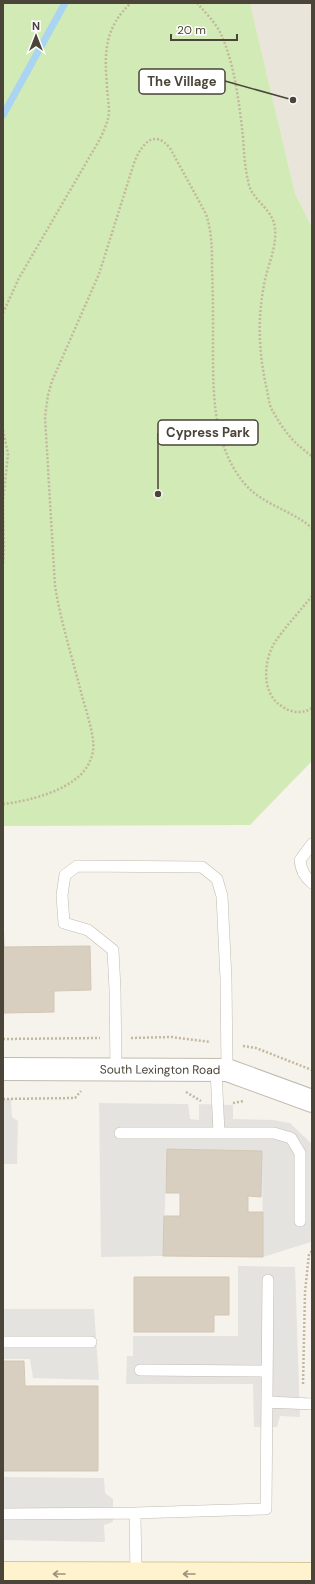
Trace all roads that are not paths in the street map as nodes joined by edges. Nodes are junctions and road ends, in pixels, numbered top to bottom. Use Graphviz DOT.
graph roads {
  1 [pos="312,844"];
  2 [pos="312,883"];
  3 [pos="3,1069"];
  4 [pos="116,1070"];
  5 [pos="222,1070"];
  6 [pos="312,1101"];
  7 [pos="120,1133"];
  8 [pos="219,1133"];
  9 [pos="300,1221"];
  10 [pos="268,1280"];
  11 [pos="3,1342"];
  12 [pos="91,1342"];
  13 [pos="140,1370"];
  14 [pos="267,1372"];
  15 [pos="267,1402"];
  16 [pos="312,1404"];
  17 [pos="135,1513"];
  18 [pos="3,1514"];
  19 [pos="3,1574"];
  20 [pos="136,1574"];
  21 [pos="312,1574"];
  1 -- 2 [label="lane"];
  3 -- 4 [label="street, South Lexington Road"];
  4 -- 5 [label="street, South Lexington Road"];
  4 -- 5 [label="lane"];
  5 -- 6 [label="street, South Lexington Road"];
  5 -- 8 [label="lane"];
  7 -- 8 [label="lane"];
  8 -- 9 [label="lane"];
  10 -- 14 [label="lane"];
  11 -- 12 [label="lane"];
  13 -- 14 [label="lane"];
  14 -- 15 [label="lane"];
  15 -- 16 [label="lane"];
  15 -- 17 [label="lane"];
  17 -- 18 [label="lane"];
  17 -- 20 [label="lane"];
  20 -- 19 [label="main road, one-way"];
  21 -- 20 [label="main road, one-way"];
}
